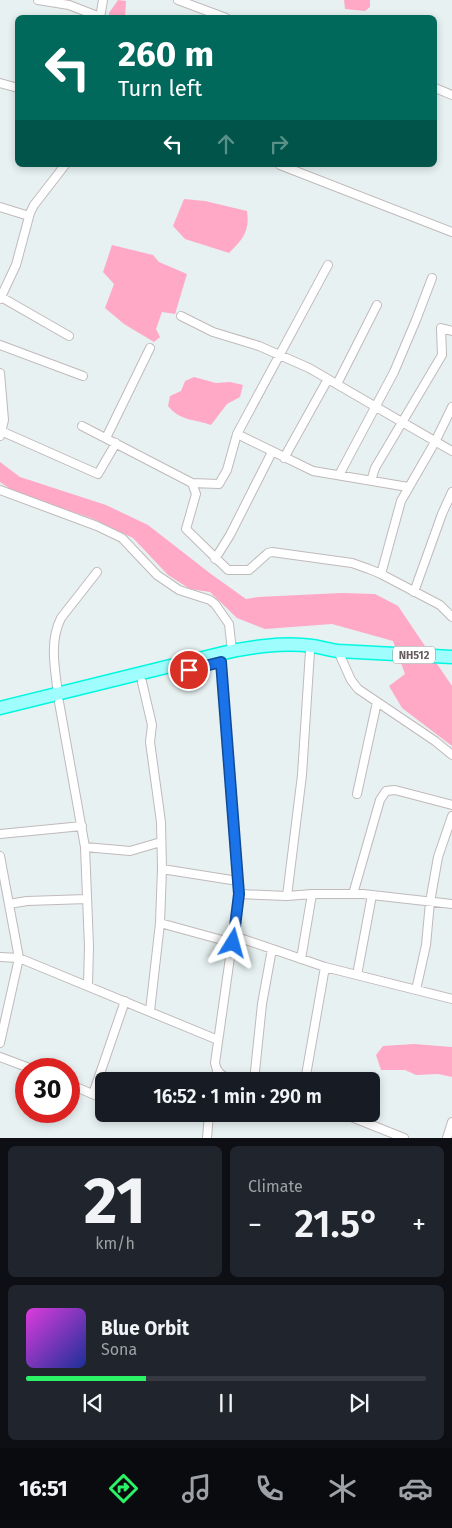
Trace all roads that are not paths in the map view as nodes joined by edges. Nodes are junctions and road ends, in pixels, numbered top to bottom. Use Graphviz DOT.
graph roads {
  1 [pos="38,0"];
  2 [pos="102,0"];
  3 [pos="178,0"];
  4 [pos="95,15"];
  5 [pos="100,15"];
  6 [pos="218,15"];
  7 [pos="0,83"];
  8 [pos="15,87"];
  9 [pos="437,89"];
  10 [pos="452,95"];
  11 [pos="63,167"];
  12 [pos="285,167"];
  13 [pos="0,207"];
  14 [pos="29,216"];
  15 [pos="452,232"];
  16 [pos="328,265"];
  17 [pos="432,278"];
  18 [pos="0,298"];
  19 [pos="377,305"];
  20 [pos="181,316"];
  21 [pos="452,331"];
  22 [pos="69,336"];
  23 [pos="0,345"];
  24 [pos="150,348"];
  25 [pos="280,354"];
  26 [pos="0,373"];
  27 [pos="83,376"];
  28 [pos="328,380"];
  29 [pos="337,384"];
  30 [pos="1,392"];
  31 [pos="377,406"];
  32 [pos="452,407"];
  33 [pos="402,422"];
  34 [pos="82,426"];
  35 [pos="0,433"];
  36 [pos="237,434"];
  37 [pos="106,438"];
  38 [pos="435,442"];
  39 [pos="116,443"];
  40 [pos="452,451"];
  41 [pos="272,452"];
  42 [pos="284,458"];
  43 [pos="339,475"];
  44 [pos="371,481"];
  45 [pos="192,483"];
  46 [pos="408,487"];
  47 [pos="0,490"];
  48 [pos="452,492"];
  49 [pos="215,559"];
  50 [pos="97,572"];
  51 [pos="381,574"];
  52 [pos="414,592"];
  53 [pos="452,617"];
  54 [pos="315,650"];
  55 [pos="232,651"];
  56 [pos="338,651"];
  57 [pos="452,657"];
  58 [pos="221,662"];
  59 [pos="142,682"];
  60 [pos="58,698"];
  61 [pos="377,702"];
  62 [pos="0,708"];
  63 [pos="0,716"];
  64 [pos="452,755"];
  65 [pos="358,794"];
  66 [pos="452,806"];
  67 [pos="451,819"];
  68 [pos="82,826"];
  69 [pos="0,834"];
  70 [pos="161,842"];
  71 [pos="85,848"];
  72 [pos="0,856"];
  73 [pos="162,869"];
  74 [pos="238,881"];
  75 [pos="2,884"];
  76 [pos="239,894"];
  77 [pos="312,894"];
  78 [pos="353,894"];
  79 [pos="372,895"];
  80 [pos="287,896"];
  81 [pos="87,899"];
  82 [pos="430,902"];
  83 [pos="9,904"];
  84 [pos="452,904"];
  85 [pos="160,923"];
  86 [pos="234,940"];
  87 [pos="272,949"];
  88 [pos="0,957"];
  89 [pos="19,958"];
  90 [pos="301,959"];
  91 [pos="325,967"];
  92 [pos="357,975"];
  93 [pos="88,985"];
  94 [pos="416,990"];
  95 [pos="452,999"];
  96 [pos="125,1001"];
  97 [pos="150,1011"];
  98 [pos="218,1040"];
  99 [pos="0,1043"];
  100 [pos="0,1057"];
  101 [pos="15,1063"];
  102 [pos="217,1071"];
  103 [pos="255,1072"];
  104 [pos="307,1072"];
  105 [pos="80,1089"];
  106 [pos="93,1094"];
  107 [pos="208,1122"];
  108 [pos="364,1122"];
  109 [pos="452,1122"];
  110 [pos="207,1138"];
  111 [pos="404,1138"];
  112 [pos="447,1138"];
  1 -- 4 [label="street"];
  2 -- 5 [label="street"];
  3 -- 6 [label="street"];
  7 -- 8 [label="street"];
  9 -- 10 [label="street"];
  11 -- 14 [label="street"];
  12 -- 15 [label="street"];
  13 -- 14 [label="street"];
  14 -- 18 [label="street"];
  16 -- 25 [label="street"];
  17 -- 31 [label="street"];
  18 -- 22 [label="street"];
  19 -- 29 [label="street"];
  20 -- 25 [label="street"];
  21 -- 33 [label="street"];
  23 -- 27 [label="street"];
  24 -- 37 [label="street"];
  25 -- 28 [label="street"];
  25 -- 36 [label="street"];
  26 -- 30 [label="street"];
  28 -- 29 [label="street"];
  28 -- 42 [label="street"];
  29 -- 31 [label="street"];
  30 -- 35 [label="street"];
  31 -- 33 [label="street"];
  31 -- 43 [label="street"];
  32 -- 38 [label="street"];
  33 -- 38 [label="street"];
  33 -- 44 [label="street"];
  34 -- 37 [label="street"];
  35 -- 39 [label="street"];
  36 -- 41 [label="street"];
  36 -- 45 [label="street"];
  37 -- 39 [label="street"];
  38 -- 40 [label="street"];
  38 -- 46 [label="street"];
  39 -- 45 [label="street"];
  41 -- 42 [label="street"];
  41 -- 49 [label="street"];
  42 -- 43 [label="street"];
  43 -- 44 [label="street"];
  44 -- 46 [label="street"];
  45 -- 49 [label="street"];
  46 -- 51 [label="street"];
  47 -- 55 [label="street"];
  48 -- 52 [label="street"];
  49 -- 51 [label="street"];
  50 -- 60 [label="street"];
  51 -- 52 [label="street"];
  52 -- 53 [label="street"];
  54 -- 55 [label="highway, NH512"];
  54 -- 56 [label="highway, NH512"];
  54 -- 58 [label="highway, NH512"];
  54 -- 80 [label="street"];
  55 -- 60 [label="highway, NH512"];
  56 -- 57 [label="highway, NH512"];
  56 -- 61 [label="street"];
  58 -- 59 [label="highway, NH512"];
  58 -- 74 [label="street"];
  59 -- 60 [label="highway, NH512"];
  59 -- 70 [label="street"];
  60 -- 62 [label="highway, NH512"];
  60 -- 63 [label="highway, NH512"];
  60 -- 68 [label="street"];
  61 -- 64 [label="street"];
  61 -- 65 [label="street"];
  66 -- 78 [label="street"];
  67 -- 82 [label="street"];
  68 -- 69 [label="street"];
  68 -- 71 [label="street"];
  70 -- 71 [label="street"];
  70 -- 73 [label="street"];
  71 -- 81 [label="street"];
  72 -- 75 [label="street"];
  73 -- 74 [label="street"];
  73 -- 85 [label="street"];
  74 -- 76 [label="street"];
  75 -- 83 [label="street"];
  76 -- 80 [label="street"];
  76 -- 86 [label="street"];
  77 -- 78 [label="street"];
  77 -- 80 [label="street"];
  77 -- 90 [label="street"];
  78 -- 79 [label="street"];
  79 -- 82 [label="street"];
  79 -- 92 [label="street"];
  81 -- 83 [label="street"];
  81 -- 93 [label="street"];
  82 -- 84 [label="street"];
  82 -- 94 [label="street"];
  83 -- 89 [label="street"];
  85 -- 86 [label="street"];
  85 -- 97 [label="street"];
  86 -- 87 [label="street"];
  86 -- 98 [label="street"];
  87 -- 90 [label="street"];
  87 -- 103 [label="street"];
  88 -- 89 [label="street"];
  89 -- 93 [label="street"];
  89 -- 99 [label="street"];
  90 -- 91 [label="street"];
  91 -- 92 [label="street"];
  91 -- 104 [label="street"];
  92 -- 94 [label="street"];
  93 -- 96 [label="street"];
  94 -- 95 [label="street"];
  96 -- 97 [label="street"];
  96 -- 106 [label="street"];
  97 -- 98 [label="street"];
  98 -- 102 [label="street"];
  100 -- 101 [label="street"];
  105 -- 106 [label="street"];
  107 -- 110 [label="street"];
  108 -- 111 [label="street"];
  109 -- 112 [label="street"];
}
